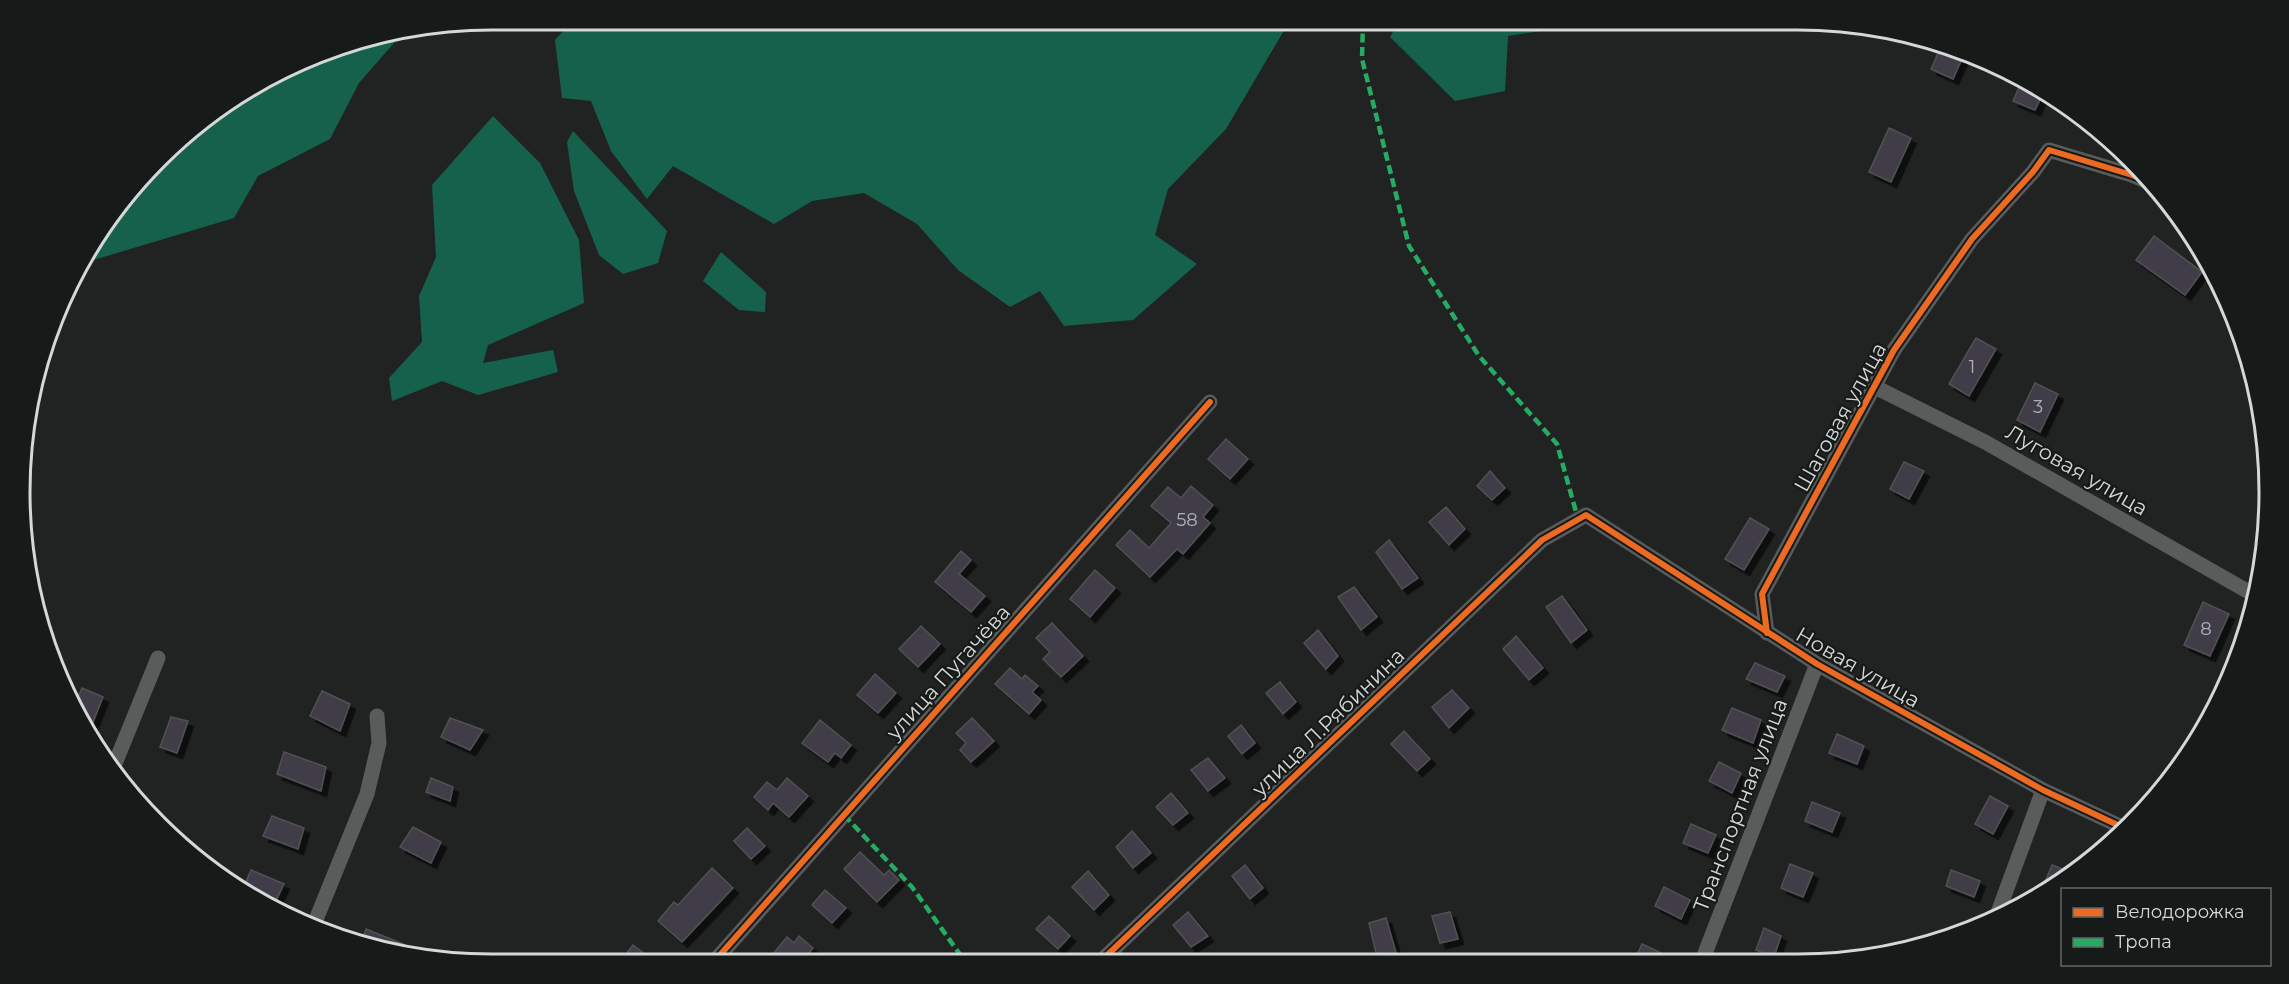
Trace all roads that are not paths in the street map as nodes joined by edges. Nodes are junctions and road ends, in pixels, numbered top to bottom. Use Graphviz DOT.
graph roads {
  1 [pos="2134,176"];
  2 [pos="1875,387"];
  3 [pos="1210,402"];
  4 [pos="1586,515"];
  5 [pos="2248,591"];
  6 [pos="1767,633"];
  7 [pos="158,658"];
  8 [pos="1817,664"];
  9 [pos="377,716"];
  10 [pos="116,761"];
  11 [pos="2043,790"];
  12 [pos="2117,825"];
  13 [pos="2000,906"];
  14 [pos="316,919"];
  15 [pos="721,954"];
  16 [pos="1108,954"];
  17 [pos="1705,954"];
  1 -- 2 [label="street, Шаговая улица"];
  2 -- 5 [label="street, Луговая улица"];
  2 -- 6 [label="street, Шаговая улица"];
  3 -- 15 [label="street, улица Пугачёва"];
  4 -- 6 [label="street, Новая улица"];
  4 -- 16 [label="street, улица Л.Рябинина"];
  6 -- 8 [label="street, Новая улица"];
  7 -- 10 [label="street"];
  8 -- 11 [label="street, Новая улица"];
  8 -- 17 [label="street, Транспортная улица"];
  9 -- 14 [label="street"];
  11 -- 12 [label="street, Новая улица"];
  11 -- 13 [label="street"];
}
